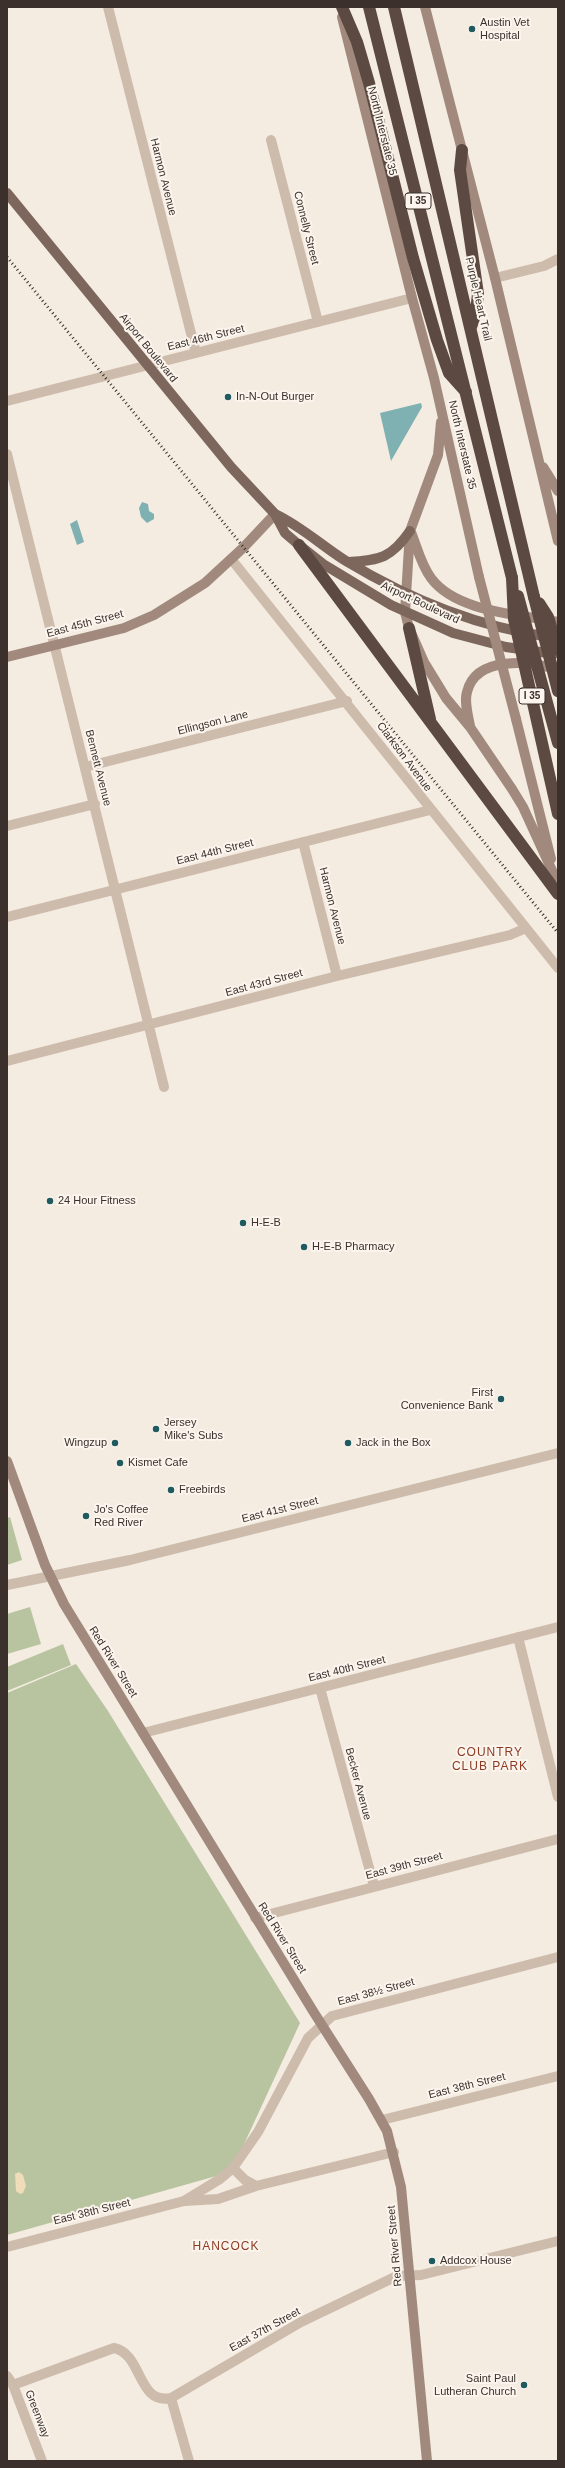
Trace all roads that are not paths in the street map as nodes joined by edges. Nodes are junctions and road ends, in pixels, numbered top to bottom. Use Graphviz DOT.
graph roads {
  1 [pos="108,7"];
  2 [pos="341,7"];
  3 [pos="369,7"];
  4 [pos="394,7"];
  5 [pos="425,7"];
  6 [pos="271,140"];
  7 [pos="462,150"];
  8 [pos="7,193"];
  9 [pos="558,259"];
  10 [pos="495,278"];
  11 [pos="412,298"];
  12 [pos="318,322"];
  13 [pos="471,327"];
  14 [pos="196,353"];
  15 [pos="147,366"];
  16 [pos="467,394"];
  17 [pos="7,401"];
  18 [pos="441,410"];
  19 [pos="7,454"];
  20 [pos="538,458"];
  21 [pos="558,491"];
  22 [pos="275,514"];
  23 [pos="410,531"];
  24 [pos="558,541"];
  25 [pos="299,545"];
  26 [pos="232,560"];
  27 [pos="348,562"];
  28 [pos="512,578"];
  29 [pos="533,593"];
  30 [pos="404,594"];
  31 [pos="404,612"];
  32 [pos="558,622"];
  33 [pos="409,628"];
  34 [pos="558,638"];
  35 [pos="55,645"];
  36 [pos="558,650"];
  37 [pos="558,655"];
  38 [pos="7,657"];
  39 [pos="558,670"];
  40 [pos="558,691"];
  41 [pos="346,701"];
  42 [pos="431,724"];
  43 [pos="470,727"];
  44 [pos="558,744"];
  45 [pos="85,768"];
  46 [pos="94,804"];
  47 [pos="430,810"];
  48 [pos="558,814"];
  49 [pos="7,826"];
  50 [pos="303,842"];
  51 [pos="555,877"];
  52 [pos="558,888"];
  53 [pos="116,890"];
  54 [pos="558,894"];
  55 [pos="7,917"];
  56 [pos="526,928"];
  57 [pos="558,968"];
  58 [pos="337,976"];
  59 [pos="148,1026"];
  60 [pos="7,1061"];
  61 [pos="164,1088"];
  62 [pos="558,1453"];
  63 [pos="7,1461"];
  64 [pos="51,1576"];
  65 [pos="7,1585"];
  66 [pos="558,1627"];
  67 [pos="518,1637"];
  68 [pos="320,1688"];
  69 [pos="143,1733"];
  70 [pos="558,1797"];
  71 [pos="558,1839"];
  72 [pos="374,1886"];
  73 [pos="255,1918"];
  74 [pos="558,1957"];
  75 [pos="322,2026"];
  76 [pos="558,2076"];
  77 [pos="382,2120"];
  78 [pos="394,2152"];
  79 [pos="233,2168"];
  80 [pos="256,2186"];
  81 [pos="184,2201"];
  82 [pos="558,2241"];
  83 [pos="7,2247"];
  84 [pos="409,2275"];
  85 [pos="7,2376"];
  86 [pos="13,2385"];
  87 [pos="171,2398"];
  88 [pos="42,2461"];
  89 [pos="189,2461"];
  90 [pos="427,2461"];
  1 -- 14 [label="street, Harmon Avenue"];
  2 -- 11 [label="main road, North Interstate 35"];
  2 -- 16 [label="highway"];
  3 -- 16 [label="highway, I 35"];
  4 -- 13 [label="highway, Purple Heart Trail / I 35"];
  5 -- 7 [label="main road"];
  6 -- 12 [label="street, Connelly Street"];
  7 -- 10 [label="main road"];
  7 -- 13 [label="highway"];
  8 -- 15 [label="main road, Airport Boulevard"];
  9 -- 10 [label="street"];
  10 -- 20 [label="main road"];
  11 -- 12 [label="street, East 46th Street"];
  11 -- 18 [label="main road, North Interstate 35"];
  12 -- 14 [label="street, East 46th Street"];
  13 -- 29 [label="highway, Purple Heart Trail / I 35"];
  14 -- 15 [label="street, East 46th Street"];
  15 -- 17 [label="street, East 46th Street"];
  15 -- 22 [label="main road, Airport Boulevard"];
  16 -- 28 [label="highway, I 35"];
  18 -- 23 [label="main road"];
  18 -- 51 [label="main road, North Interstate 35, bridge"];
  19 -- 35 [label="street, Bennett Avenue"];
  20 -- 21 [label="main road"];
  20 -- 24 [label="main road"];
  22 -- 25 [label="main road, Airport Boulevard"];
  22 -- 26 [label="main road, East 45th Street"];
  22 -- 27 [label="main road, Airport Boulevard"];
  23 -- 27 [label="main road"];
  23 -- 30 [label="main road"];
  23 -- 32 [label="main road"];
  25 -- 31 [label="main road, Airport Boulevard"];
  25 -- 42 [label="highway"];
  26 -- 35 [label="main road, East 45th Street"];
  26 -- 41 [label="street, Clarkson Avenue"];
  27 -- 30 [label="main road, Airport Boulevard"];
  28 -- 44 [label="highway, I 35, bridge"];
  28 -- 48 [label="highway, I 35, bridge"];
  29 -- 36 [label="highway, Purple Heart Trail / I 35, bridge"];
  29 -- 40 [label="highway, Purple Heart Trail / I 35, bridge"];
  30 -- 31 [label="main road"];
  30 -- 34 [label="main road, Airport Boulevard"];
  31 -- 33 [label="main road"];
  31 -- 37 [label="main road, Airport Boulevard"];
  33 -- 42 [label="highway"];
  33 -- 43 [label="main road"];
  35 -- 38 [label="main road, East 45th Street"];
  35 -- 45 [label="street, Bennett Avenue"];
  39 -- 43 [label="main road"];
  41 -- 45 [label="street, Ellingson Lane"];
  41 -- 47 [label="street, Clarkson Avenue"];
  42 -- 54 [label="highway"];
  43 -- 51 [label="main road"];
  45 -- 46 [label="street, Bennett Avenue"];
  46 -- 49 [label="street"];
  46 -- 53 [label="street, Bennett Avenue"];
  47 -- 50 [label="street, East 44th Street"];
  47 -- 56 [label="street, Clarkson Avenue"];
  50 -- 53 [label="street, East 44th Street"];
  50 -- 58 [label="street, Harmon Avenue"];
  51 -- 52 [label="main road, North Interstate 35"];
  53 -- 55 [label="street, East 44th Street"];
  53 -- 59 [label="street, Bennett Avenue"];
  56 -- 57 [label="street, Clarkson Avenue"];
  56 -- 58 [label="street, East 43rd Street"];
  58 -- 59 [label="street, East 43rd Street"];
  59 -- 60 [label="street, East 43rd Street"];
  59 -- 61 [label="street, Bennett Avenue"];
  62 -- 64 [label="street, East 41st Street"];
  63 -- 64 [label="main road, Red River Street"];
  64 -- 65 [label="street, East 41st Street"];
  64 -- 69 [label="main road, Red River Street"];
  66 -- 67 [label="street, East 40th Street"];
  67 -- 68 [label="street, East 40th Street"];
  67 -- 70 [label="street"];
  68 -- 69 [label="street, East 40th Street"];
  68 -- 72 [label="street, Becker Avenue"];
  69 -- 73 [label="main road, Red River Street"];
  71 -- 72 [label="street, East 39th Street"];
  72 -- 73 [label="street, East 39th Street"];
  73 -- 75 [label="main road, Red River Street"];
  74 -- 75 [label="street, East 38½ Street"];
  75 -- 77 [label="main road, Red River Street"];
  75 -- 79 [label="street, East 38½ Street"];
  76 -- 77 [label="street, East 38th Street"];
  77 -- 78 [label="main road, Red River Street"];
  78 -- 80 [label="street, East 38th Street"];
  78 -- 84 [label="main road, Red River Street"];
  79 -- 80 [label="street"];
  79 -- 81 [label="street, East 38th Street"];
  80 -- 81 [label="street, East 38th Street"];
  81 -- 83 [label="street, East 38th Street"];
  82 -- 84 [label="street, East 37th Street"];
  84 -- 87 [label="street, East 37th Street"];
  84 -- 90 [label="main road, Red River Street"];
  85 -- 86 [label="street, Greenway"];
  86 -- 87 [label="street"];
  86 -- 88 [label="street, Greenway"];
  87 -- 89 [label="street"];
}
